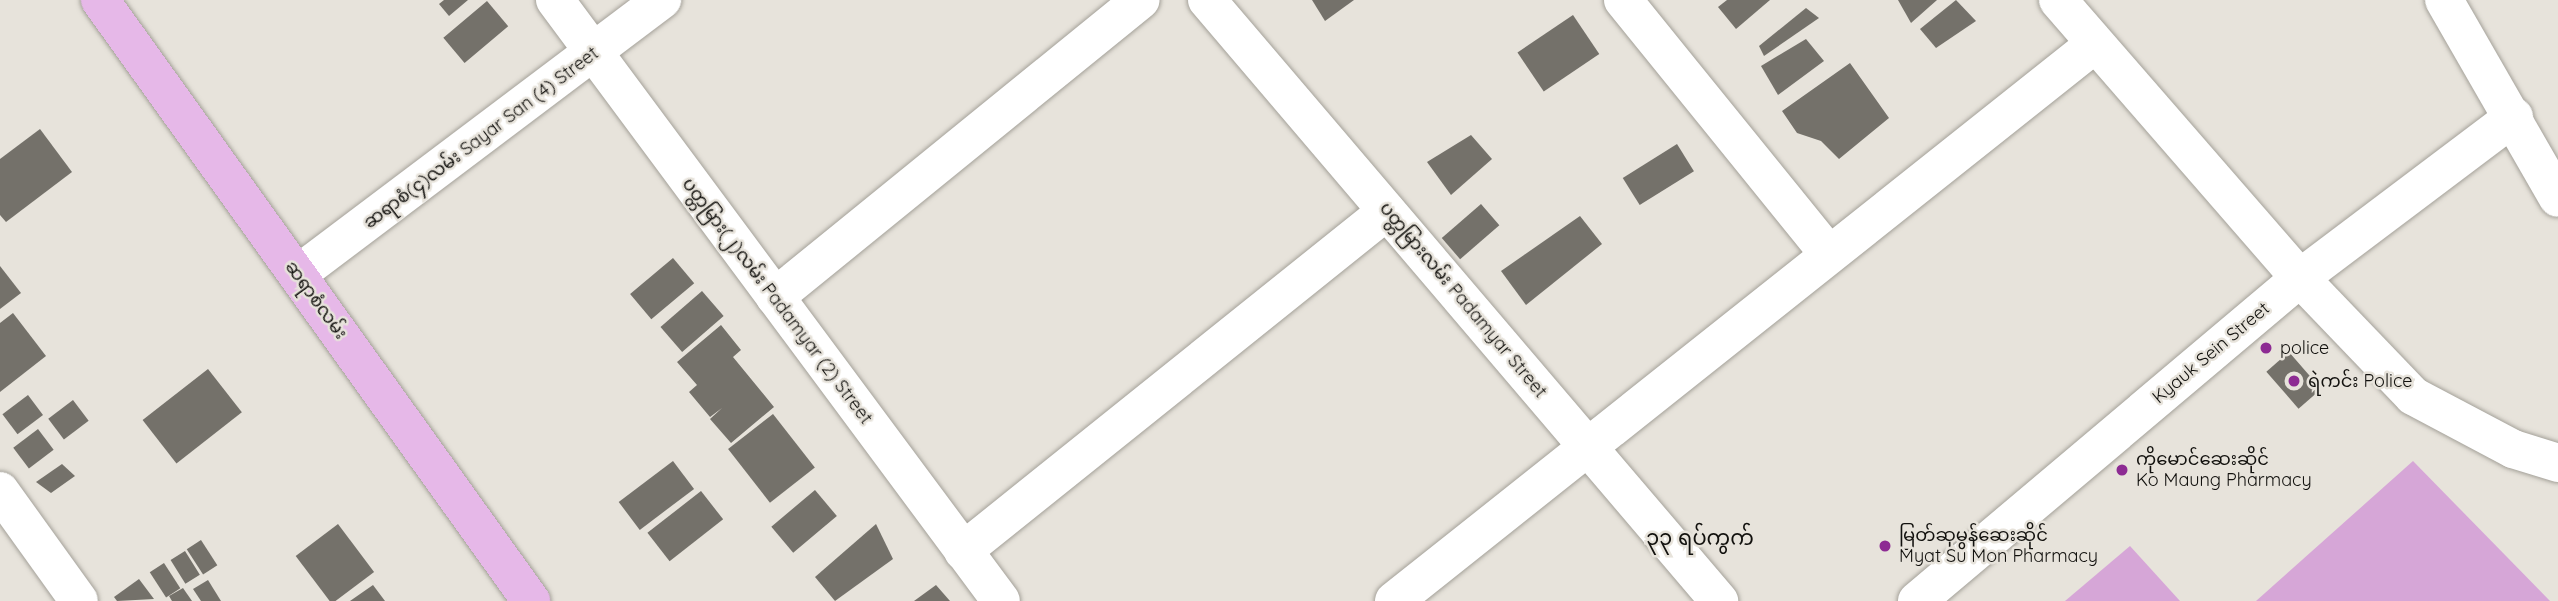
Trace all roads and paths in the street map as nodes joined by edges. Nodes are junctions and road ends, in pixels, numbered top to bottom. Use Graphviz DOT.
graph roads {
  1 [pos="100,0"];
  2 [pos="555,0"];
  3 [pos="663,0"];
  4 [pos="1140,0"];
  5 [pos="1207,0"];
  6 [pos="1623,0"];
  7 [pos="2058,0"];
  8 [pos="2444,0"];
  9 [pos="2095,44"];
  10 [pos="594,54"];
  11 [pos="2514,117"];
  12 [pos="2558,198"];
  13 [pos="1387,211"];
  14 [pos="1828,253"];
  15 [pos="298,274"];
  16 [pos="2300,278"];
  17 [pos="775,297"];
  18 [pos="1589,448"];
  19 [pos="2558,463"];
  20 [pos="0,491"];
  21 [pos="963,551"];
  22 [pos="79,601"];
  23 [pos="531,601"];
  24 [pos="1001,601"];
  25 [pos="1394,601"];
  26 [pos="1720,601"];
  27 [pos="1917,601"];
  1 -- 15 [label="main road, ဆရာစံလမ်း"];
  2 -- 10 [label="street, ပတ္တမြား(၂)လမ်း Padamyar (2) Street"];
  3 -- 10 [label="street, ဆရာစံ(၄)လမ်း Sayar San (4) Street"];
  4 -- 17 [label="street"];
  5 -- 13 [label="street, ပတ္တမြားလမ်း Padamyar Street"];
  6 -- 14 [label="street"];
  7 -- 9 [label="street"];
  8 -- 11 [label="street"];
  9 -- 14 [label="street"];
  9 -- 16 [label="street"];
  10 -- 15 [label="street, ဆရာစံ(၄)လမ်း Sayar San (4) Street"];
  10 -- 17 [label="street, ပတ္တမြား(၂)လမ်း Padamyar (2) Street"];
  11 -- 12 [label="street"];
  11 -- 16 [label="street, Kyauk Sein Street"];
  13 -- 18 [label="street, ပတ္တမြားလမ်း Padamyar Street"];
  13 -- 21 [label="street"];
  14 -- 18 [label="street"];
  15 -- 23 [label="main road, ဆရာစံလမ်း"];
  16 -- 19 [label="street"];
  16 -- 27 [label="street, Kyauk Sein Street"];
  17 -- 21 [label="street, ပတ္တမြား(၂)လမ်း Padamyar (2) Street"];
  18 -- 25 [label="street"];
  18 -- 26 [label="street, ပတ္တမြားလမ်း Padamyar Street"];
  20 -- 22 [label="street"];
  21 -- 24 [label="street, ပတ္တမြား(၂)လမ်း Padamyar (2) Street"];
}
